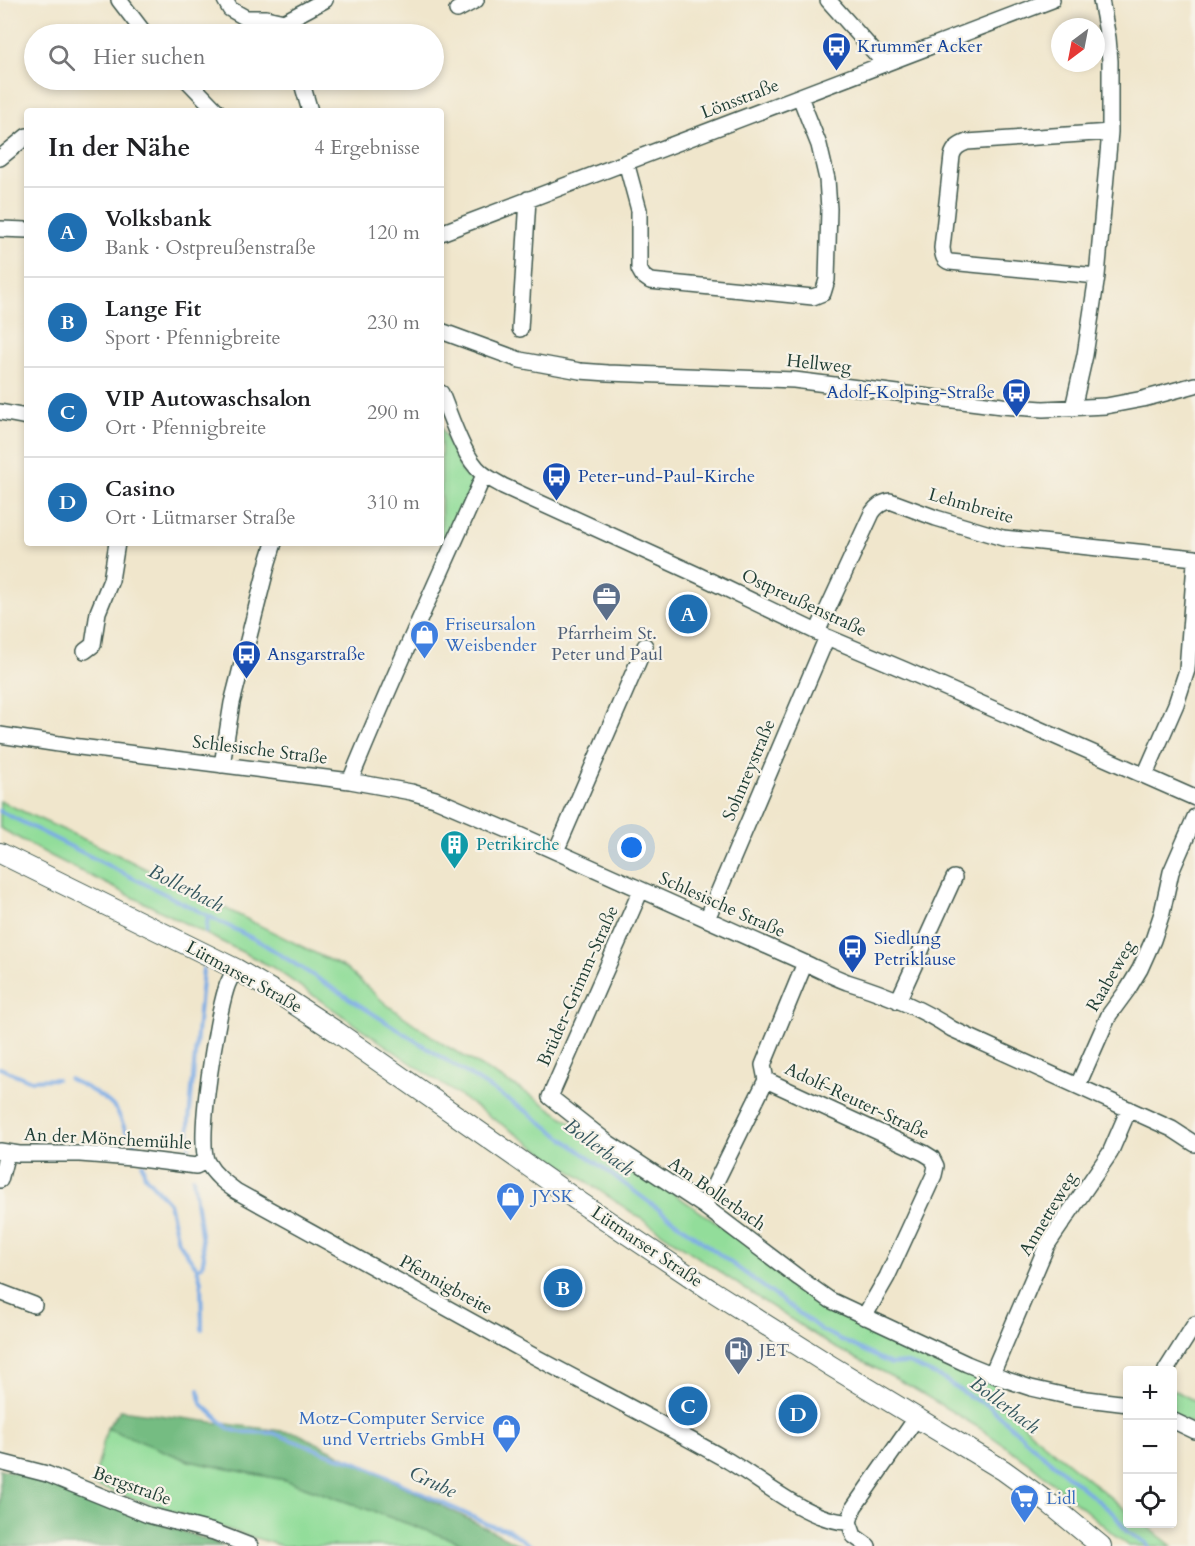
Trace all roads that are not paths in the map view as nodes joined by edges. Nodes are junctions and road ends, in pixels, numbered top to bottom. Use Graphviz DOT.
graph roads {
  1 [pos="119,0"];
  2 [pos="225,0"];
  3 [pos="325,0"];
  4 [pos="476,0"];
  5 [pos="828,0"];
  6 [pos="1052,0"];
  7 [pos="1101,0"];
  8 [pos="1021,6"];
  9 [pos="457,10"];
  10 [pos="138,24"];
  11 [pos="278,24"];
  12 [pos="292,24"];
  13 [pos="885,64"];
  14 [pos="197,90"];
  15 [pos="304,90"];
  16 [pos="800,97"];
  17 [pos="214,108"];
  18 [pos="309,108"];
  19 [pos="1110,132"];
  20 [pos="24,138"];
  21 [pos="0,158"];
  22 [pos="626,162"];
  23 [pos="528,199"];
  24 [pos="0,229"];
  25 [pos="24,230"];
  26 [pos="444,232"];
  27 [pos="1097,276"];
  28 [pos="520,329"];
  29 [pos="444,332"];
  30 [pos="1195,385"];
  31 [pos="444,400"];
  32 [pos="1073,408"];
  33 [pos="0,412"];
  34 [pos="24,416"];
  35 [pos="484,475"];
  36 [pos="446,544"];
  37 [pos="117,546"];
  38 [pos="273,546"];
  39 [pos="1195,558"];
  40 [pos="1195,563"];
  41 [pos="822,635"];
  42 [pos="645,645"];
  43 [pos="85,651"];
  44 [pos="1191,670"];
  45 [pos="0,735"];
  46 [pos="222,765"];
  47 [pos="1145,776"];
  48 [pos="350,781"];
  49 [pos="1195,798"];
  50 [pos="1195,817"];
  51 [pos="556,851"];
  52 [pos="0,853"];
  53 [pos="954,878"];
  54 [pos="641,890"];
  55 [pos="707,919"];
  56 [pos="804,963"];
  57 [pos="236,969"];
  58 [pos="898,1002"];
  59 [pos="766,1080"];
  60 [pos="1078,1085"];
  61 [pos="550,1097"];
  62 [pos="1129,1109"];
  63 [pos="1195,1144"];
  64 [pos="4,1152"];
  65 [pos="206,1161"];
  66 [pos="0,1180"];
  67 [pos="704,1206"];
  68 [pos="0,1292"];
  69 [pos="34,1305"];
  70 [pos="864,1317"];
  71 [pos="1195,1324"];
  72 [pos="1169,1366"];
  73 [pos="992,1374"];
  74 [pos="1123,1403"];
  75 [pos="917,1417"];
  76 [pos="1177,1422"];
  77 [pos="1195,1431"];
  78 [pos="0,1462"];
  79 [pos="849,1522"];
  80 [pos="250,1546"];
  81 [pos="868,1546"];
  82 [pos="1101,1546"];
  1 -- 10 [label="street"];
  2 -- 11 [label="street"];
  3 -- 12 [label="street"];
  4 -- 9 [label="street"];
  5 -- 13 [label="street"];
  6 -- 8 [label="street, Lönsstraße"];
  7 -- 19 [label="street"];
  8 -- 13 [label="street, Lönsstraße"];
  13 -- 16 [label="street, Lönsstraße"];
  14 -- 17 [label="street"];
  15 -- 18 [label="street"];
  16 -- 22 [label="street, Lönsstraße"];
  16 -- 22 [label="street"];
  19 -- 27 [label="street"];
  19 -- 27 [label="street"];
  20 -- 21 [label="street"];
  22 -- 23 [label="street, Lönsstraße"];
  23 -- 26 [label="street, Lönsstraße"];
  23 -- 28 [label="street"];
  24 -- 25 [label="street"];
  27 -- 32 [label="street"];
  29 -- 32 [label="street, Hellweg"];
  30 -- 32 [label="street, Hellweg"];
  31 -- 35 [label="street, Ostpreußenstraße"];
  33 -- 34 [label="street"];
  35 -- 36 [label="street"];
  35 -- 41 [label="street, Ostpreußenstraße"];
  36 -- 48 [label="street"];
  37 -- 43 [label="street"];
  38 -- 46 [label="street"];
  39 -- 41 [label="street, Lehmbreite"];
  40 -- 44 [label="street"];
  41 -- 47 [label="street, Ostpreußenstraße"];
  41 -- 55 [label="street, Sohnreystraße"];
  42 -- 51 [label="street"];
  44 -- 47 [label="street"];
  45 -- 46 [label="street, Schlesische Straße"];
  46 -- 48 [label="street, Schlesische Straße"];
  47 -- 49 [label="street, Ostpreußenstraße"];
  48 -- 51 [label="street, Schlesische Straße"];
  50 -- 60 [label="street, Raabeweg"];
  51 -- 54 [label="street, Schlesische Straße"];
  52 -- 57 [label="main road, Lütmarser Straße"];
  53 -- 58 [label="street"];
  54 -- 55 [label="street, Schlesische Straße"];
  54 -- 61 [label="street, Brüder-Grimm-Straße"];
  55 -- 56 [label="street, Schlesische Straße"];
  56 -- 58 [label="street, Schlesische Straße"];
  56 -- 59 [label="street, Adolf-Reuter-Straße"];
  57 -- 65 [label="street"];
  57 -- 75 [label="main road, Lütmarser Straße"];
  58 -- 60 [label="street, Schlesische Straße"];
  59 -- 67 [label="street, Adolf-Reuter-Straße"];
  59 -- 70 [label="street, Adolf-Reuter-Straße"];
  60 -- 62 [label="street, Schlesische Straße"];
  61 -- 67 [label="street, Am Bollerbach"];
  62 -- 63 [label="street, Schlesische Straße"];
  62 -- 73 [label="street, Annetteweg"];
  64 -- 65 [label="street, An der Mönchemühle"];
  64 -- 66 [label="street, An der Mönchemühle"];
  65 -- 79 [label="street, Pfennigbreite"];
  67 -- 70 [label="street, Am Bollerbach"];
  68 -- 69 [label="street"];
  70 -- 73 [label="street, Am Bollerbach"];
  71 -- 72 [label="street"];
  73 -- 74 [label="street, Am Bollerbach"];
  75 -- 79 [label="street"];
  75 -- 82 [label="main road, Lütmarser Straße"];
  76 -- 77 [label="street"];
  78 -- 80 [label="street, Bergstraße"];
  79 -- 81 [label="street"];
}
